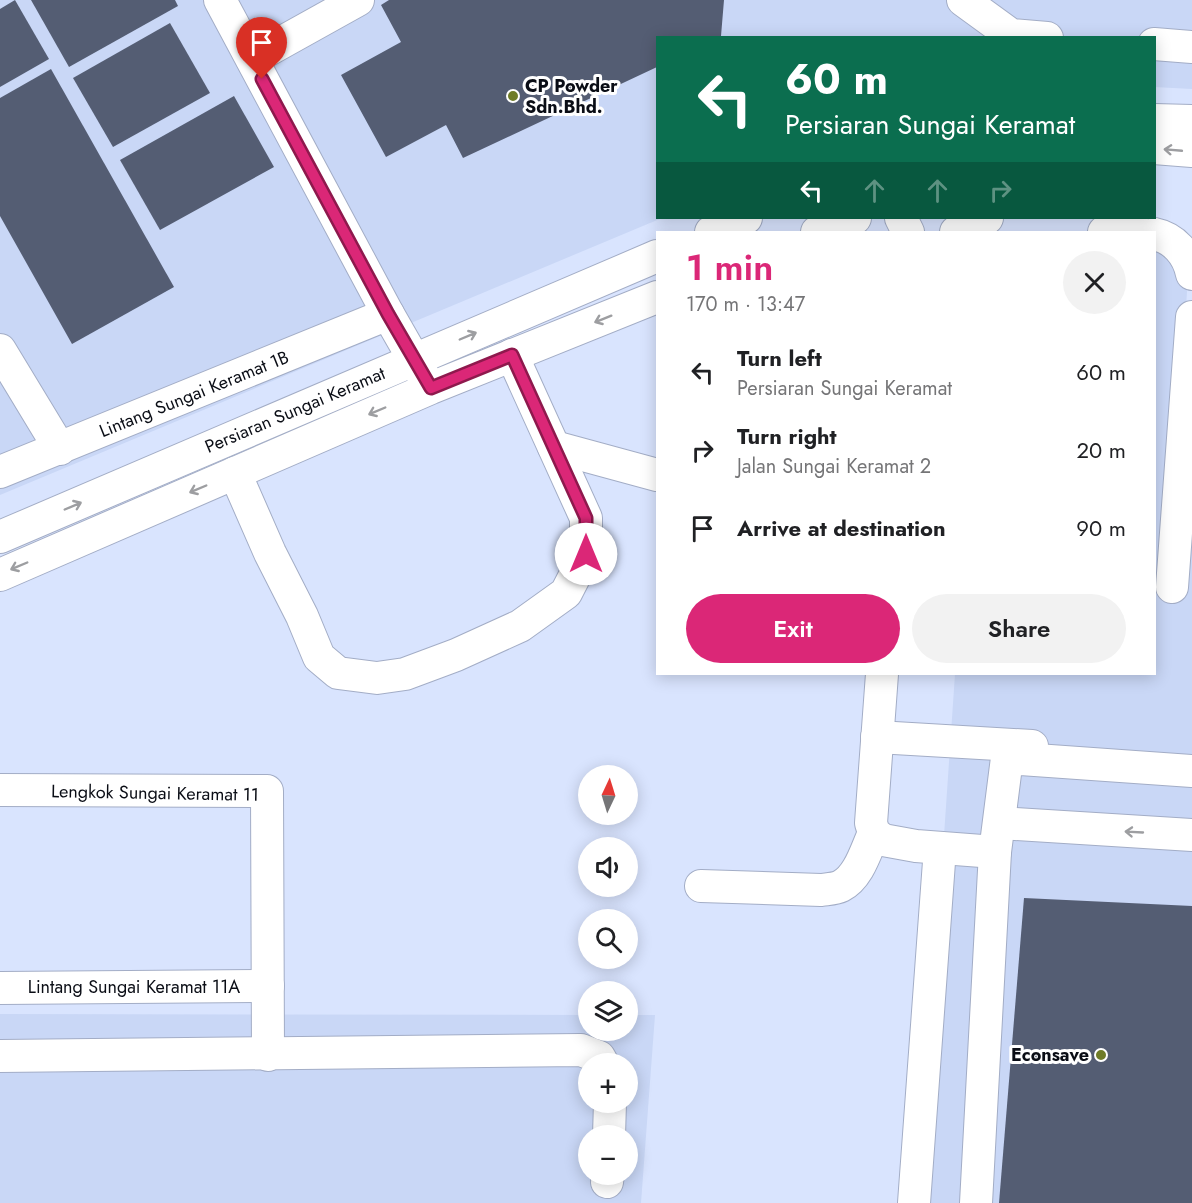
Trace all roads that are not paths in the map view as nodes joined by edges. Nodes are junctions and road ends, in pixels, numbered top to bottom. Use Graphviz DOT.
graph roads {
  1 [pos="220,0"];
  2 [pos="358,0"];
  3 [pos="963,0"];
  4 [pos="1023,36"];
  5 [pos="1156,44"];
  6 [pos="1192,47"];
  7 [pos="252,59"];
  8 [pos="1156,120"];
  9 [pos="1192,122"];
  10 [pos="1156,148"];
  11 [pos="1192,151"];
  12 [pos="744,219"];
  13 [pos="852,219"];
  14 [pos="985,219"];
  15 [pos="714,231"];
  16 [pos="821,231"];
  17 [pos="958,231"];
  18 [pos="1112,231"];
  19 [pos="1129,231"];
  20 [pos="1156,235"];
  21 [pos="656,256"];
  22 [pos="1192,274"];
  23 [pos="656,297"];
  24 [pos="388,314"];
  25 [pos="1192,317"];
  26 [pos="0,350"];
  27 [pos="512,355"];
  28 [pos="414,359"];
  29 [pos="431,388"];
  30 [pos="1189,405"];
  31 [pos="554,447"];
  32 [pos="60,449"];
  33 [pos="0,472"];
  34 [pos="236,473"];
  35 [pos="656,475"];
  36 [pos="0,537"];
  37 [pos="0,575"];
  38 [pos="1173,587"];
  39 [pos="882,675"];
  40 [pos="877,737"];
  41 [pos="1192,756"];
  42 [pos="1192,771"];
  43 [pos="0,790"];
  44 [pos="874,833"];
  45 [pos="1192,835"];
  46 [pos="997,838"];
  47 [pos="940,848"];
  48 [pos="701,886"];
  49 [pos="267,986"];
  50 [pos="0,988"];
  51 [pos="589,1053"];
  52 [pos="268,1055"];
  53 [pos="0,1056"];
  54 [pos="914,1203"];
  55 [pos="976,1203"];
  1 -- 7 [label="street"];
  2 -- 7 [label="street"];
  3 -- 4 [label="street"];
  5 -- 6 [label="street"];
  7 -- 24 [label="street"];
  8 -- 9 [label="street"];
  11 -- 10 [label="street, one-way"];
  12 -- 15 [label="street"];
  13 -- 16 [label="street"];
  14 -- 17 [label="street"];
  18 -- 19 [label="street"];
  20 -- 22 [label="street"];
  28 -- 21 [label="street, Persiaran Sungai Keramat, one-way"];
  23 -- 27 [label="street, Persiaran Sungai Keramat, one-way"];
  24 -- 28 [label="street"];
  24 -- 32 [label="street, Lintang Sungai Keramat 1B"];
  25 -- 30 [label="street"];
  26 -- 32 [label="street"];
  27 -- 29 [label="street, Persiaran Sungai Keramat"];
  27 -- 31 [label="street"];
  28 -- 29 [label="street"];
  36 -- 28 [label="street, Persiaran Sungai Keramat, one-way"];
  29 -- 34 [label="street, Persiaran Sungai Keramat, one-way"];
  30 -- 38 [label="street"];
  31 -- 34 [label="street"];
  31 -- 35 [label="street"];
  32 -- 33 [label="street, Lintang Sungai Keramat 1B"];
  34 -- 37 [label="street, Persiaran Sungai Keramat, one-way"];
  39 -- 40 [label="street"];
  40 -- 41 [label="street"];
  40 -- 44 [label="street"];
  42 -- 46 [label="street"];
  43 -- 49 [label="street, Lengkok Sungai Keramat 11"];
  44 -- 47 [label="street"];
  44 -- 48 [label="street"];
  45 -- 46 [label="street, one-way"];
  46 -- 47 [label="street"];
  46 -- 55 [label="street"];
  47 -- 54 [label="street"];
  49 -- 50 [label="street, Lintang Sungai Keramat 11A"];
  49 -- 52 [label="street, Lengkok Sungai Keramat 11"];
  51 -- 52 [label="street"];
  52 -- 53 [label="street"];
}
